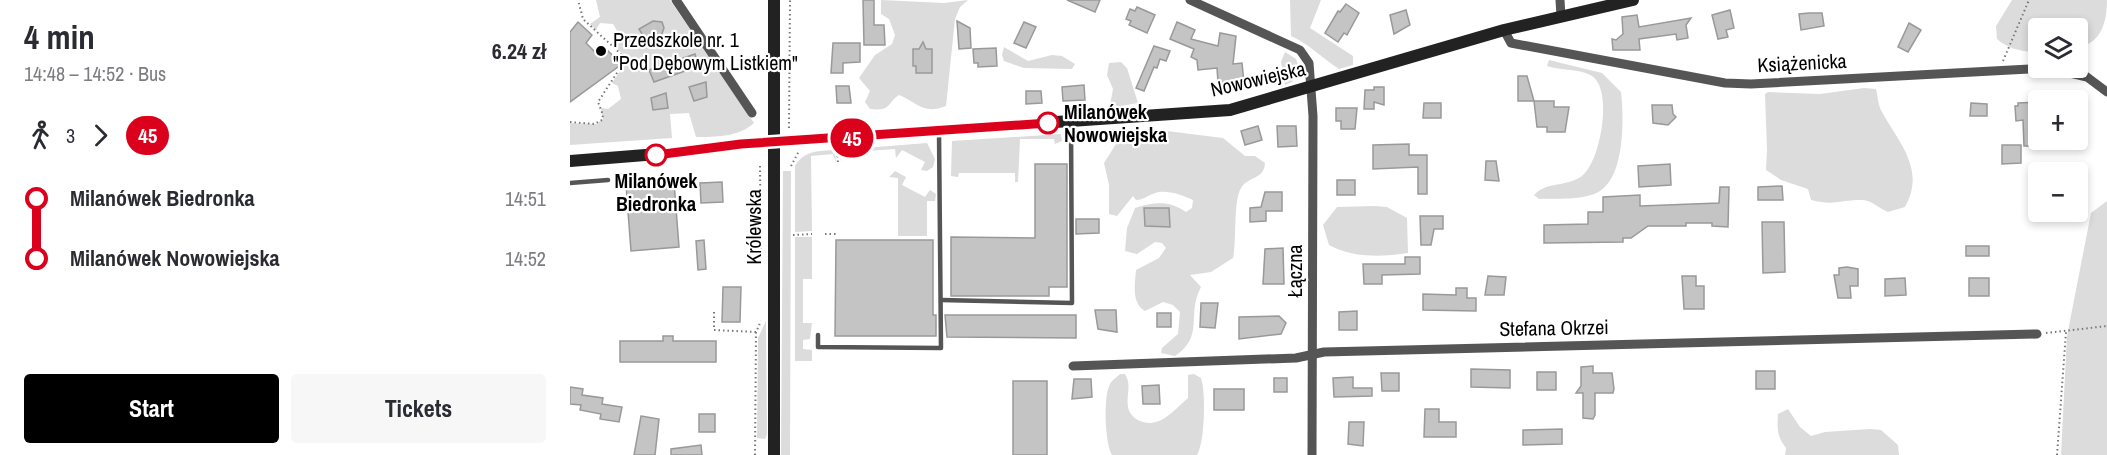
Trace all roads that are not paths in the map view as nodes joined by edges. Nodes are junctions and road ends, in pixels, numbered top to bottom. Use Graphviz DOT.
graph roads {
  1 [pos="676,0"];
  2 [pos="774,0"];
  3 [pos="1190,0"];
  4 [pos="1560,0"];
  5 [pos="1633,0"];
  6 [pos="1561,16"];
  7 [pos="1504,30"];
  8 [pos="1312,87"];
  9 [pos="2107,92"];
  10 [pos="752,113"];
  11 [pos="1071,122"];
  12 [pos="939,132"];
  13 [pos="774,142"];
  14 [pos="570,161"];
  15 [pos="608,180"];
  16 [pos="570,183"];
  17 [pos="941,300"];
  18 [pos="2037,334"];
  19 [pos="818,335"];
  20 [pos="1313,353"];
  21 [pos="1073,366"];
  22 [pos="774,455"];
  23 [pos="1312,455"];
  1 -- 10 [label="street"];
  2 -- 13 [label="street, Królewska"];
  3 -- 8 [label="street, Łączna"];
  4 -- 6 [label="street"];
  5 -- 6 [label="street, Nowowiejska"];
  6 -- 7 [label="street, Nowowiejska"];
  7 -- 8 [label="street, Nowowiejska"];
  7 -- 9 [label="street, Książenicka"];
  8 -- 11 [label="street, Nowowiejska"];
  8 -- 20 [label="street, Łączna"];
  11 -- 12 [label="street, Nowowiejska"];
  11 -- 17 [label="lane"];
  12 -- 13 [label="street, Nowowiejska"];
  12 -- 17 [label="lane"];
  13 -- 14 [label="street, Nowowiejska"];
  13 -- 22 [label="street, Królewska"];
  15 -- 16 [label="lane"];
  17 -- 19 [label="lane"];
  18 -- 20 [label="street, Stefana Okrzei"];
  20 -- 21 [label="street, Stefana Okrzei"];
  20 -- 23 [label="street, Łączna"];
}
